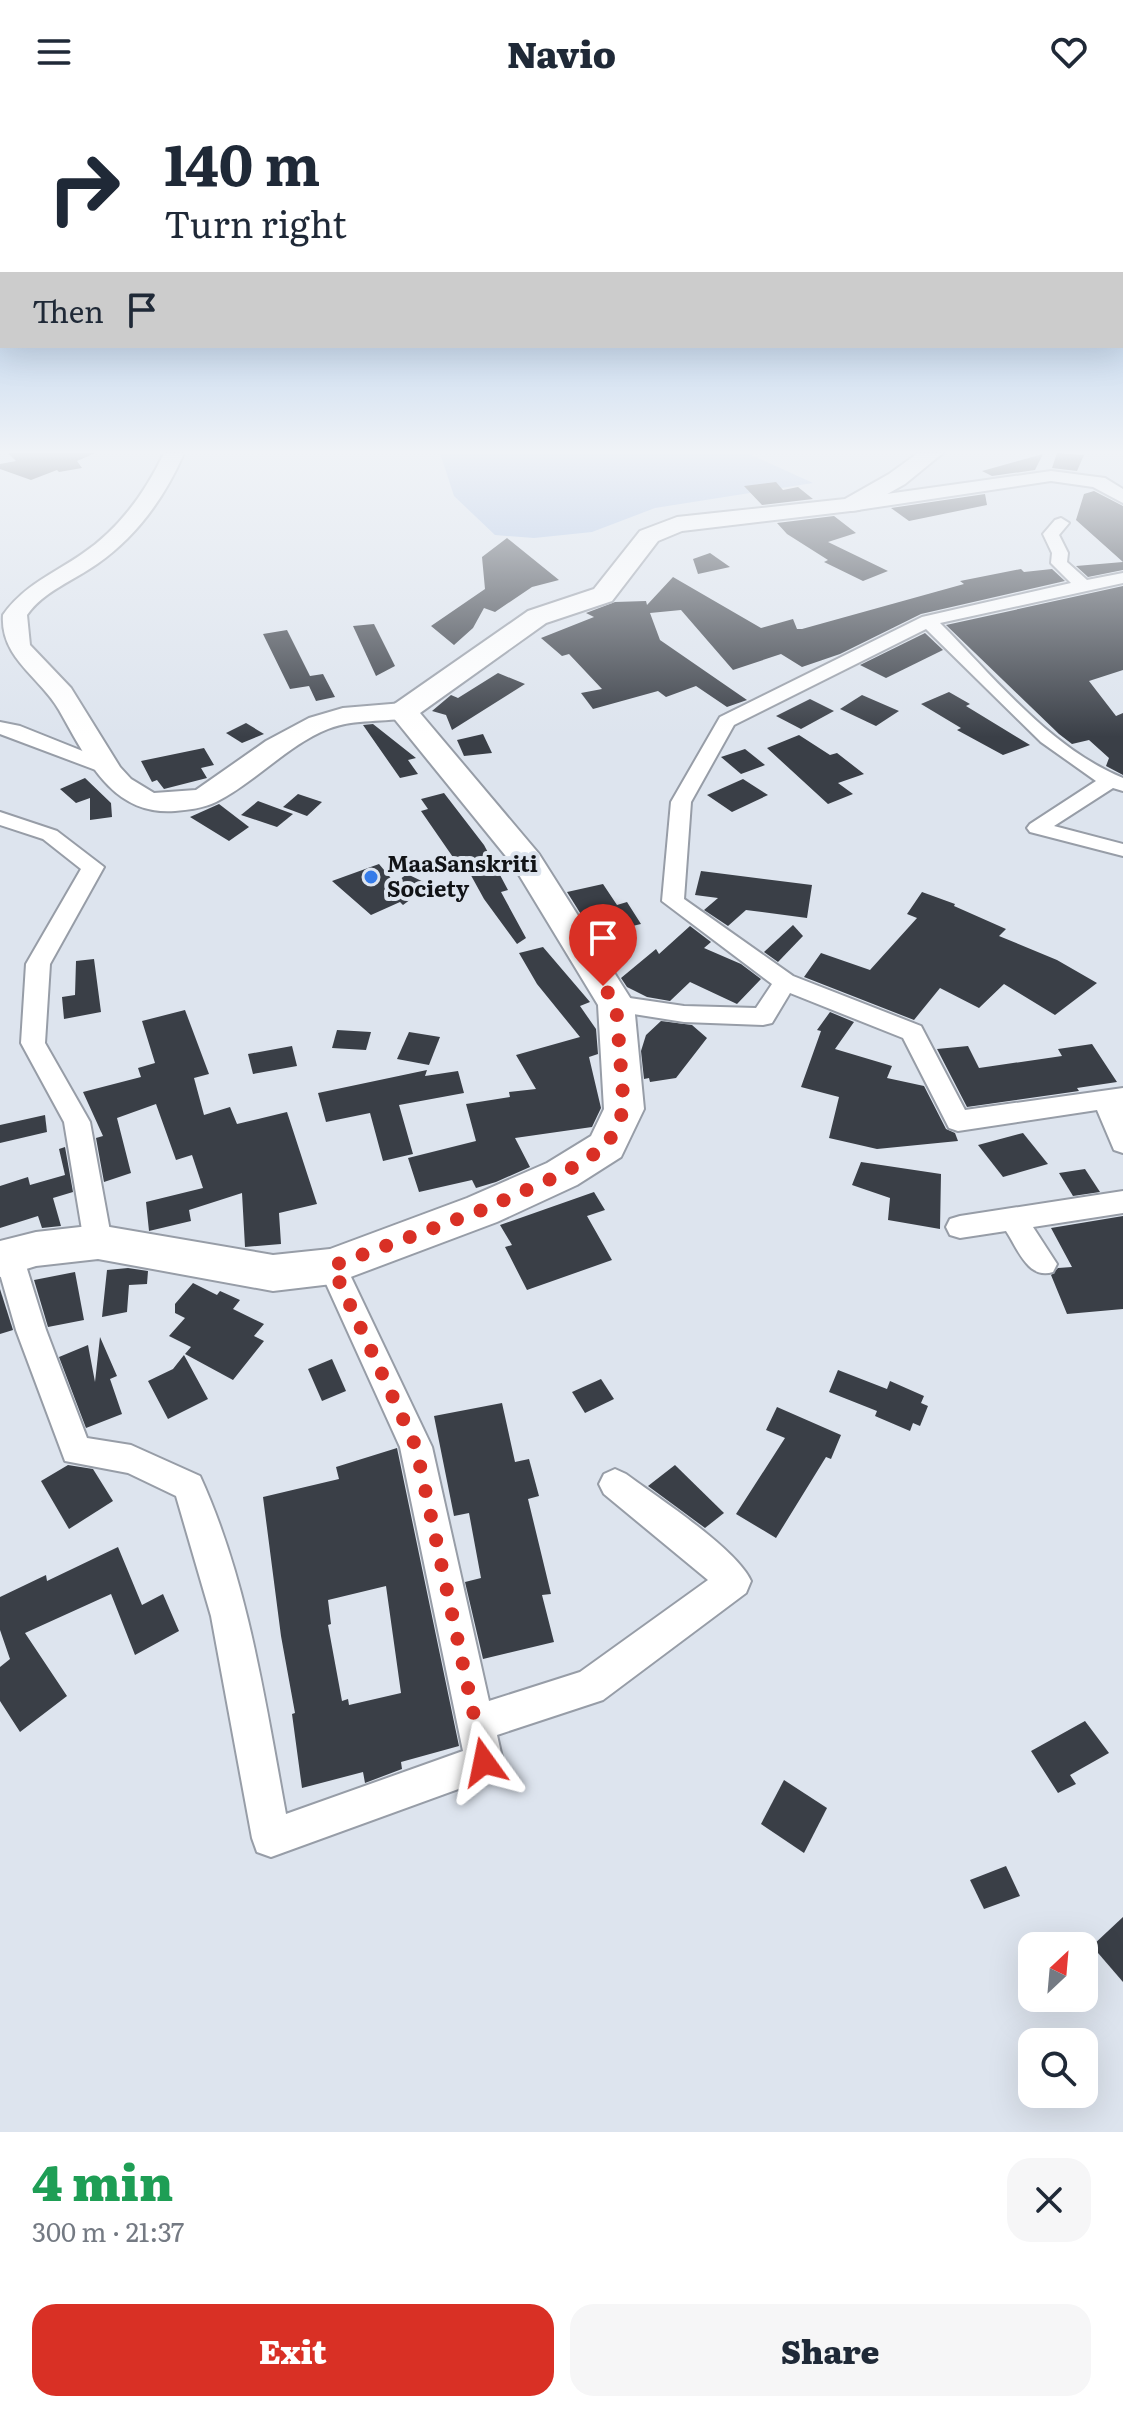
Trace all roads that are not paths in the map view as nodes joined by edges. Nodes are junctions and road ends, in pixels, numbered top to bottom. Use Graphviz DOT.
graph roads {
  1 [pos="104,548"];
  2 [pos="640,548"];
  3 [pos="1057,548"];
  4 [pos="1123,578"];
  5 [pos="1084,586"];
  6 [pos="928,621"];
  7 [pos="403,711"];
  8 [pos="0,728"];
  9 [pos="108,768"];
  10 [pos="1116,783"];
  11 [pos="0,818"];
  12 [pos="1123,850"];
  13 [pos="785,982"];
  14 [pos="616,1004"];
  15 [pos="1114,1099"];
  16 [pos="1123,1143"];
  17 [pos="1123,1202"];
  18 [pos="1013,1219"];
  19 [pos="960,1227"];
  20 [pos="98,1242"];
  21 [pos="4,1257"];
  22 [pos="1043,1264"];
  23 [pos="332,1266"];
  24 [pos="615,1484"];
  25 [pos="475,1724"];
  1 -- 9 [label="main road"];
  2 -- 7 [label="main road"];
  3 -- 5 [label="street"];
  4 -- 5 [label="street"];
  5 -- 6 [label="street"];
  6 -- 10 [label="street"];
  6 -- 13 [label="street"];
  7 -- 9 [label="main road"];
  7 -- 14 [label="main road"];
  8 -- 9 [label="street"];
  10 -- 12 [label="street"];
  11 -- 20 [label="street"];
  13 -- 14 [label="street"];
  13 -- 15 [label="street"];
  14 -- 23 [label="main road"];
  15 -- 16 [label="street"];
  17 -- 18 [label="street"];
  18 -- 19 [label="street"];
  18 -- 22 [label="street"];
  20 -- 21 [label="main road"];
  20 -- 23 [label="main road"];
  21 -- 25 [label="street"];
  23 -- 25 [label="street"];
  24 -- 25 [label="street"];
}
